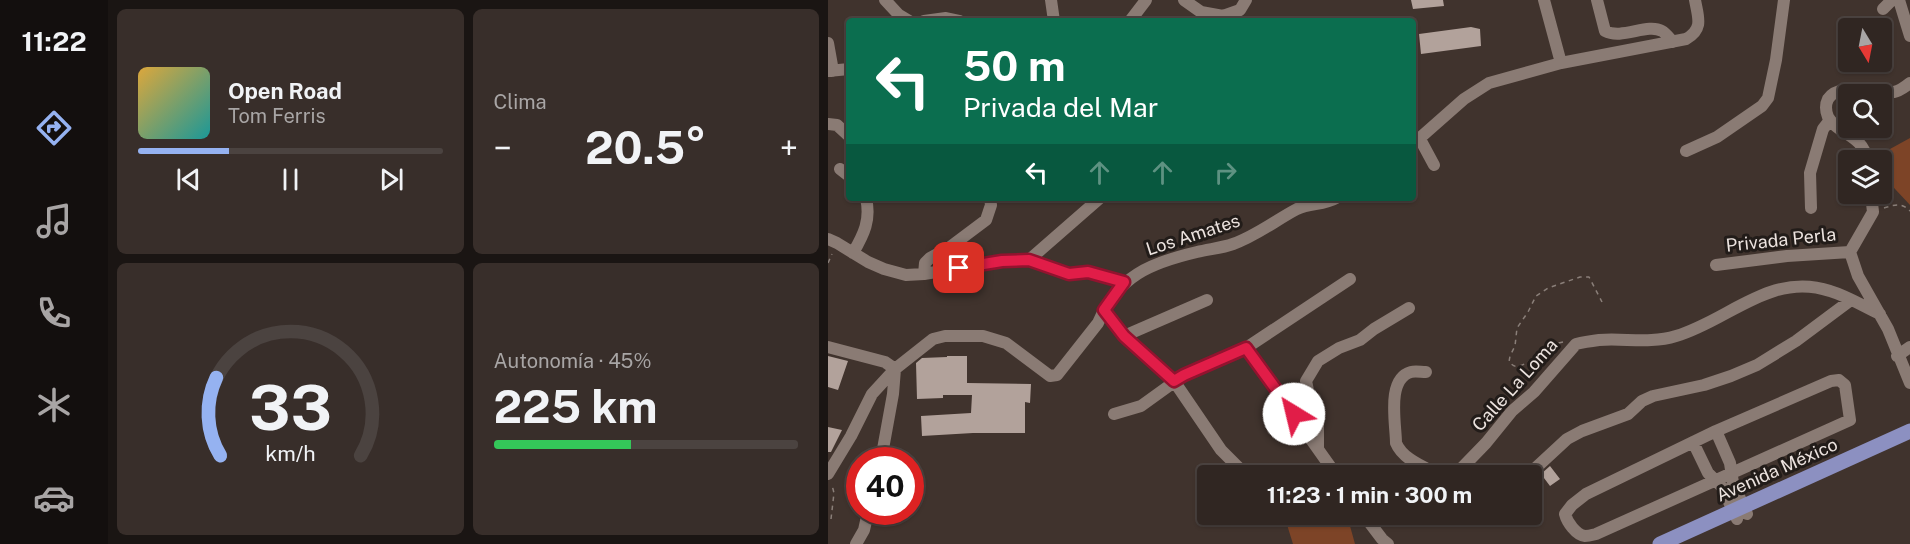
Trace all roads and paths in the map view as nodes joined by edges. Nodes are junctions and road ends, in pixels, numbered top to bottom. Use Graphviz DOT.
graph roads {
  1 [pos="885,0"];
  2 [pos="1051,0"];
  3 [pos="1146,0"];
  4 [pos="1184,0"];
  5 [pos="1246,0"];
  6 [pos="1544,0"];
  7 [pos="1597,0"];
  8 [pos="1695,0"];
  9 [pos="1784,0"];
  10 [pos="1899,0"];
  11 [pos="904,18"];
  12 [pos="1054,18"];
  13 [pos="1132,18"];
  14 [pos="1910,36"];
  15 [pos="1672,42"];
  16 [pos="828,43"];
  17 [pos="1561,63"];
  18 [pos="846,69"];
  19 [pos="831,71"];
  20 [pos="1910,83"];
  21 [pos="1830,120"];
  22 [pos="828,124"];
  23 [pos="846,133"];
  24 [pos="1416,141"];
  25 [pos="1864,150"];
  26 [pos="1686,151"];
  27 [pos="1434,165"];
  28 [pos="867,201"];
  29 [pos="990,201"];
  30 [pos="1097,201"];
  31 [pos="1330,201"];
  32 [pos="1872,204"];
  33 [pos="1810,208"];
  34 [pos="1910,211"];
  35 [pos="1873,212"];
  36 [pos="828,239"];
  37 [pos="1850,252"];
  38 [pos="853,253"];
  39 [pos="1029,260"];
  40 [pos="1716,265"];
  41 [pos="924,274"];
  42 [pos="1350,279"];
  43 [pos="1124,282"];
  44 [pos="1207,300"];
  45 [pos="1851,300"];
  46 [pos="1602,302"];
  47 [pos="1409,308"];
  48 [pos="1104,310"];
  49 [pos="1880,314"];
  50 [pos="1124,336"];
  51 [pos="1576,344"];
  52 [pos="1910,347"];
  53 [pos="828,348"];
  54 [pos="1246,348"];
  55 [pos="1898,356"];
  56 [pos="895,369"];
  57 [pos="1426,372"];
  58 [pos="1179,378"];
  59 [pos="1910,383"];
  60 [pos="1114,414"];
  61 [pos="1716,431"];
  62 [pos="1910,431"];
  63 [pos="1910,441"];
  64 [pos="1693,442"];
  65 [pos="883,447"];
  66 [pos="1318,447"];
  67 [pos="1236,465"];
  68 [pos="1330,465"];
  69 [pos="1421,465"];
  70 [pos="1465,465"];
  71 [pos="1539,465"];
  72 [pos="831,467"];
  73 [pos="1731,473"];
  74 [pos="1715,480"];
  75 [pos="1740,512"];
  76 [pos="831,519"];
  77 [pos="865,525"];
  78 [pos="1372,525"];
  79 [pos="856,544"];
  80 [pos="1388,544"];
  81 [pos="1659,544"];
  82 [pos="1683,544"];
  1 -- 11 [label="street"];
  2 -- 12 [label="street"];
  3 -- 13 [label="street"];
  4 -- 5 [label="street"];
  6 -- 17 [label="street"];
  7 -- 15 [label="street"];
  8 -- 15 [label="street"];
  9 -- 26 [label="street"];
  10 -- 14 [label="street"];
  15 -- 17 [label="street"];
  16 -- 19 [label="street"];
  17 -- 24 [label="street"];
  18 -- 19 [label="street"];
  20 -- 21 [label="street"];
  21 -- 25 [label="street"];
  21 -- 33 [label="street"];
  22 -- 23 [label="street"];
  24 -- 27 [label="street"];
  28 -- 38 [label="street"];
  29 -- 41 [label="street"];
  30 -- 39 [label="street"];
  31 -- 43 [label="street, Los Amates"];
  32 -- 35 [label="street"];
  34 -- 35 [label="path"];
  35 -- 37 [label="street"];
  36 -- 38 [label="street"];
  37 -- 40 [label="street, Privada Perla"];
  37 -- 49 [label="street"];
  38 -- 41 [label="street"];
  39 -- 41 [label="street"];
  39 -- 43 [label="street"];
  42 -- 54 [label="street"];
  43 -- 48 [label="street, Los Amates"];
  44 -- 50 [label="street"];
  45 -- 49 [label="street, Calle La Loma"];
  45 -- 51 [label="street, Calle La Loma"];
  45 -- 71 [label="street"];
  46 -- 51 [label="path"];
  47 -- 66 [label="street"];
  48 -- 50 [label="street"];
  48 -- 56 [label="street, Los Amates"];
  49 -- 55 [label="street"];
  50 -- 58 [label="street"];
  51 -- 70 [label="street, Calle La Loma"];
  52 -- 55 [label="street"];
  53 -- 56 [label="street"];
  54 -- 58 [label="street"];
  54 -- 66 [label="street"];
  55 -- 59 [label="street"];
  56 -- 65 [label="street"];
  56 -- 72 [label="street, Los Amates"];
  57 -- 69 [label="street"];
  58 -- 60 [label="street"];
  58 -- 67 [label="street"];
  61 -- 64 [label="street"];
  61 -- 73 [label="street"];
  61 -- 73 [label="street"];
  62 -- 75 [label="main road, Avenida México"];
  63 -- 75 [label="main road, Avenida México"];
  64 -- 74 [label="street"];
  64 -- 74 [label="street"];
  66 -- 68 [label="street"];
  72 -- 76 [label="path"];
  73 -- 74 [label="street"];
  73 -- 75 [label="street"];
  74 -- 75 [label="street"];
  75 -- 81 [label="main road, Avenida México"];
  75 -- 82 [label="main road, Avenida México"];
  77 -- 79 [label="street"];
  78 -- 80 [label="street"];
}
